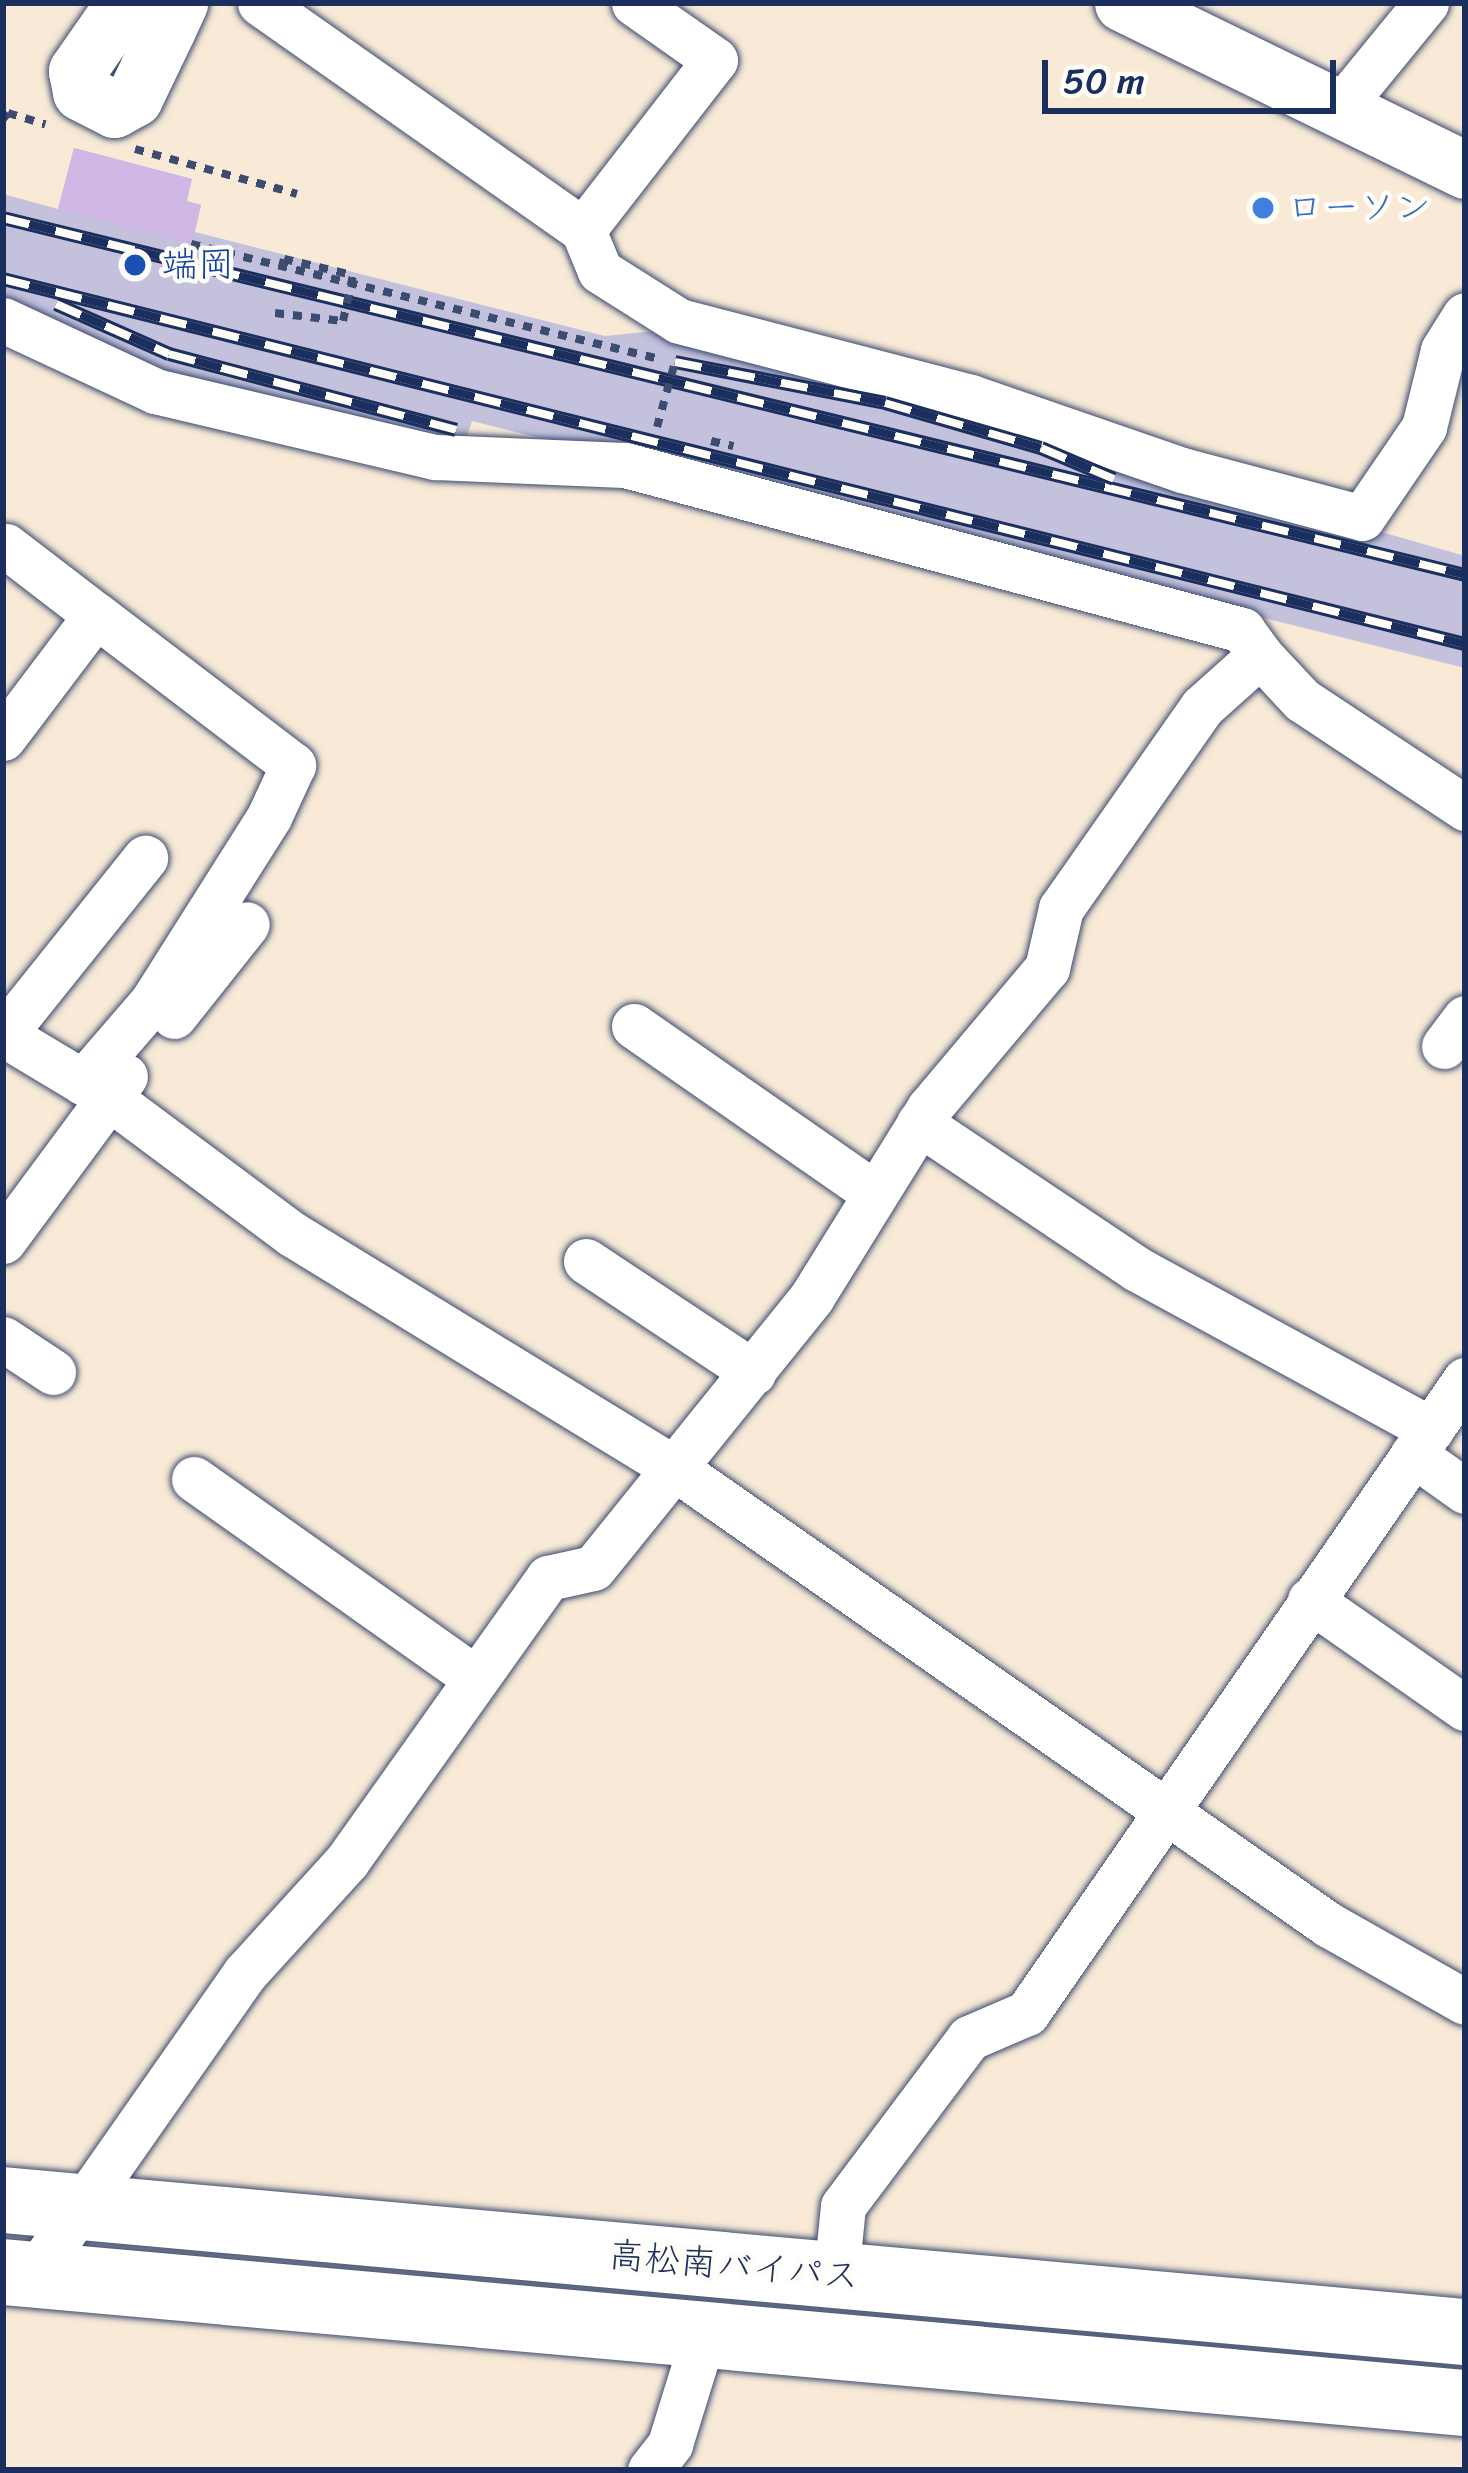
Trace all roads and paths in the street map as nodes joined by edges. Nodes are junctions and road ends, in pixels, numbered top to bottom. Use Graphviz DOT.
graph roads {
  1 [pos="260,3"];
  2 [pos="634,3"];
  3 [pos="1124,3"];
  4 [pos="1426,3"];
  5 [pos="1340,108"];
  6 [pos="3,119"];
  7 [pos="52,126"];
  8 [pos="119,144"];
  9 [pos="1465,170"];
  10 [pos="297,194"];
  11 [pos="583,230"];
  12 [pos="191,244"];
  13 [pos="283,263"];
  14 [pos="275,313"];
  15 [pos="1465,316"];
  16 [pos="3,320"];
  17 [pos="657,428"];
  18 [pos="6,546"];
  19 [pos="96,615"];
  20 [pos="1260,655"];
  21 [pos="3,738"];
  22 [pos="1465,808"];
  23 [pos="145,858"];
  24 [pos="248,924"];
  25 [pos="634,1026"];
  26 [pos="3,1034"];
  27 [pos="96,1090"];
  28 [pos="919,1123"];
  29 [pos="871,1191"];
  30 [pos="3,1241"];
  31 [pos="586,1261"];
  32 [pos="3,1340"];
  33 [pos="53,1372"];
  34 [pos="753,1372"];
  35 [pos="1465,1380"];
  36 [pos="1422,1441"];
  37 [pos="676,1469"];
  38 [pos="194,1479"];
  39 [pos="1465,1491"];
  40 [pos="1310,1600"];
  41 [pos="474,1677"];
  42 [pos="1465,1708"];
  43 [pos="1167,1808"];
  44 [pos="1465,2002"];
  45 [pos="3,2200"];
  46 [pos="77,2206"];
  47 [pos="18,2273"];
  48 [pos="836,2275"];
  49 [pos="1465,2332"];
  50 [pos="704,2334"];
  51 [pos="1465,2403"];
  52 [pos="650,2470"];
  1 -- 11 [label="street"];
  2 -- 11 [label="street"];
  3 -- 5 [label="main road"];
  4 -- 5 [label="street"];
  5 -- 9 [label="main road"];
  6 -- 7 [label="path"];
  8 -- 10 [label="path"];
  11 -- 15 [label="street"];
  12 -- 13 [label="path"];
  13 -- 14 [label="path, bridge"];
  13 -- 17 [label="path, bridge"];
  16 -- 20 [label="street"];
  18 -- 19 [label="street"];
  19 -- 21 [label="street"];
  19 -- 27 [label="street"];
  20 -- 22 [label="street"];
  20 -- 28 [label="street"];
  23 -- 26 [label="street"];
  24 -- 27 [label="street"];
  25 -- 29 [label="street"];
  26 -- 27 [label="street"];
  27 -- 30 [label="street"];
  27 -- 37 [label="street"];
  28 -- 29 [label="street"];
  28 -- 36 [label="street"];
  29 -- 34 [label="street"];
  31 -- 34 [label="street"];
  32 -- 33 [label="street"];
  34 -- 37 [label="street"];
  35 -- 36 [label="street"];
  36 -- 39 [label="street"];
  36 -- 40 [label="street"];
  37 -- 41 [label="street"];
  37 -- 43 [label="street"];
  38 -- 41 [label="street"];
  40 -- 42 [label="street"];
  40 -- 43 [label="street"];
  41 -- 46 [label="street"];
  43 -- 44 [label="street"];
  43 -- 48 [label="street"];
  45 -- 46 [label="highway, 高松南バイパス"];
  46 -- 47 [label="street"];
  46 -- 48 [label="highway, 高松南バイパス"];
  47 -- 50 [label="highway, 高松南バイパス"];
  48 -- 49 [label="highway, 高松南バイパス"];
  50 -- 51 [label="highway, 高松南バイパス"];
  50 -- 52 [label="street"];
}
